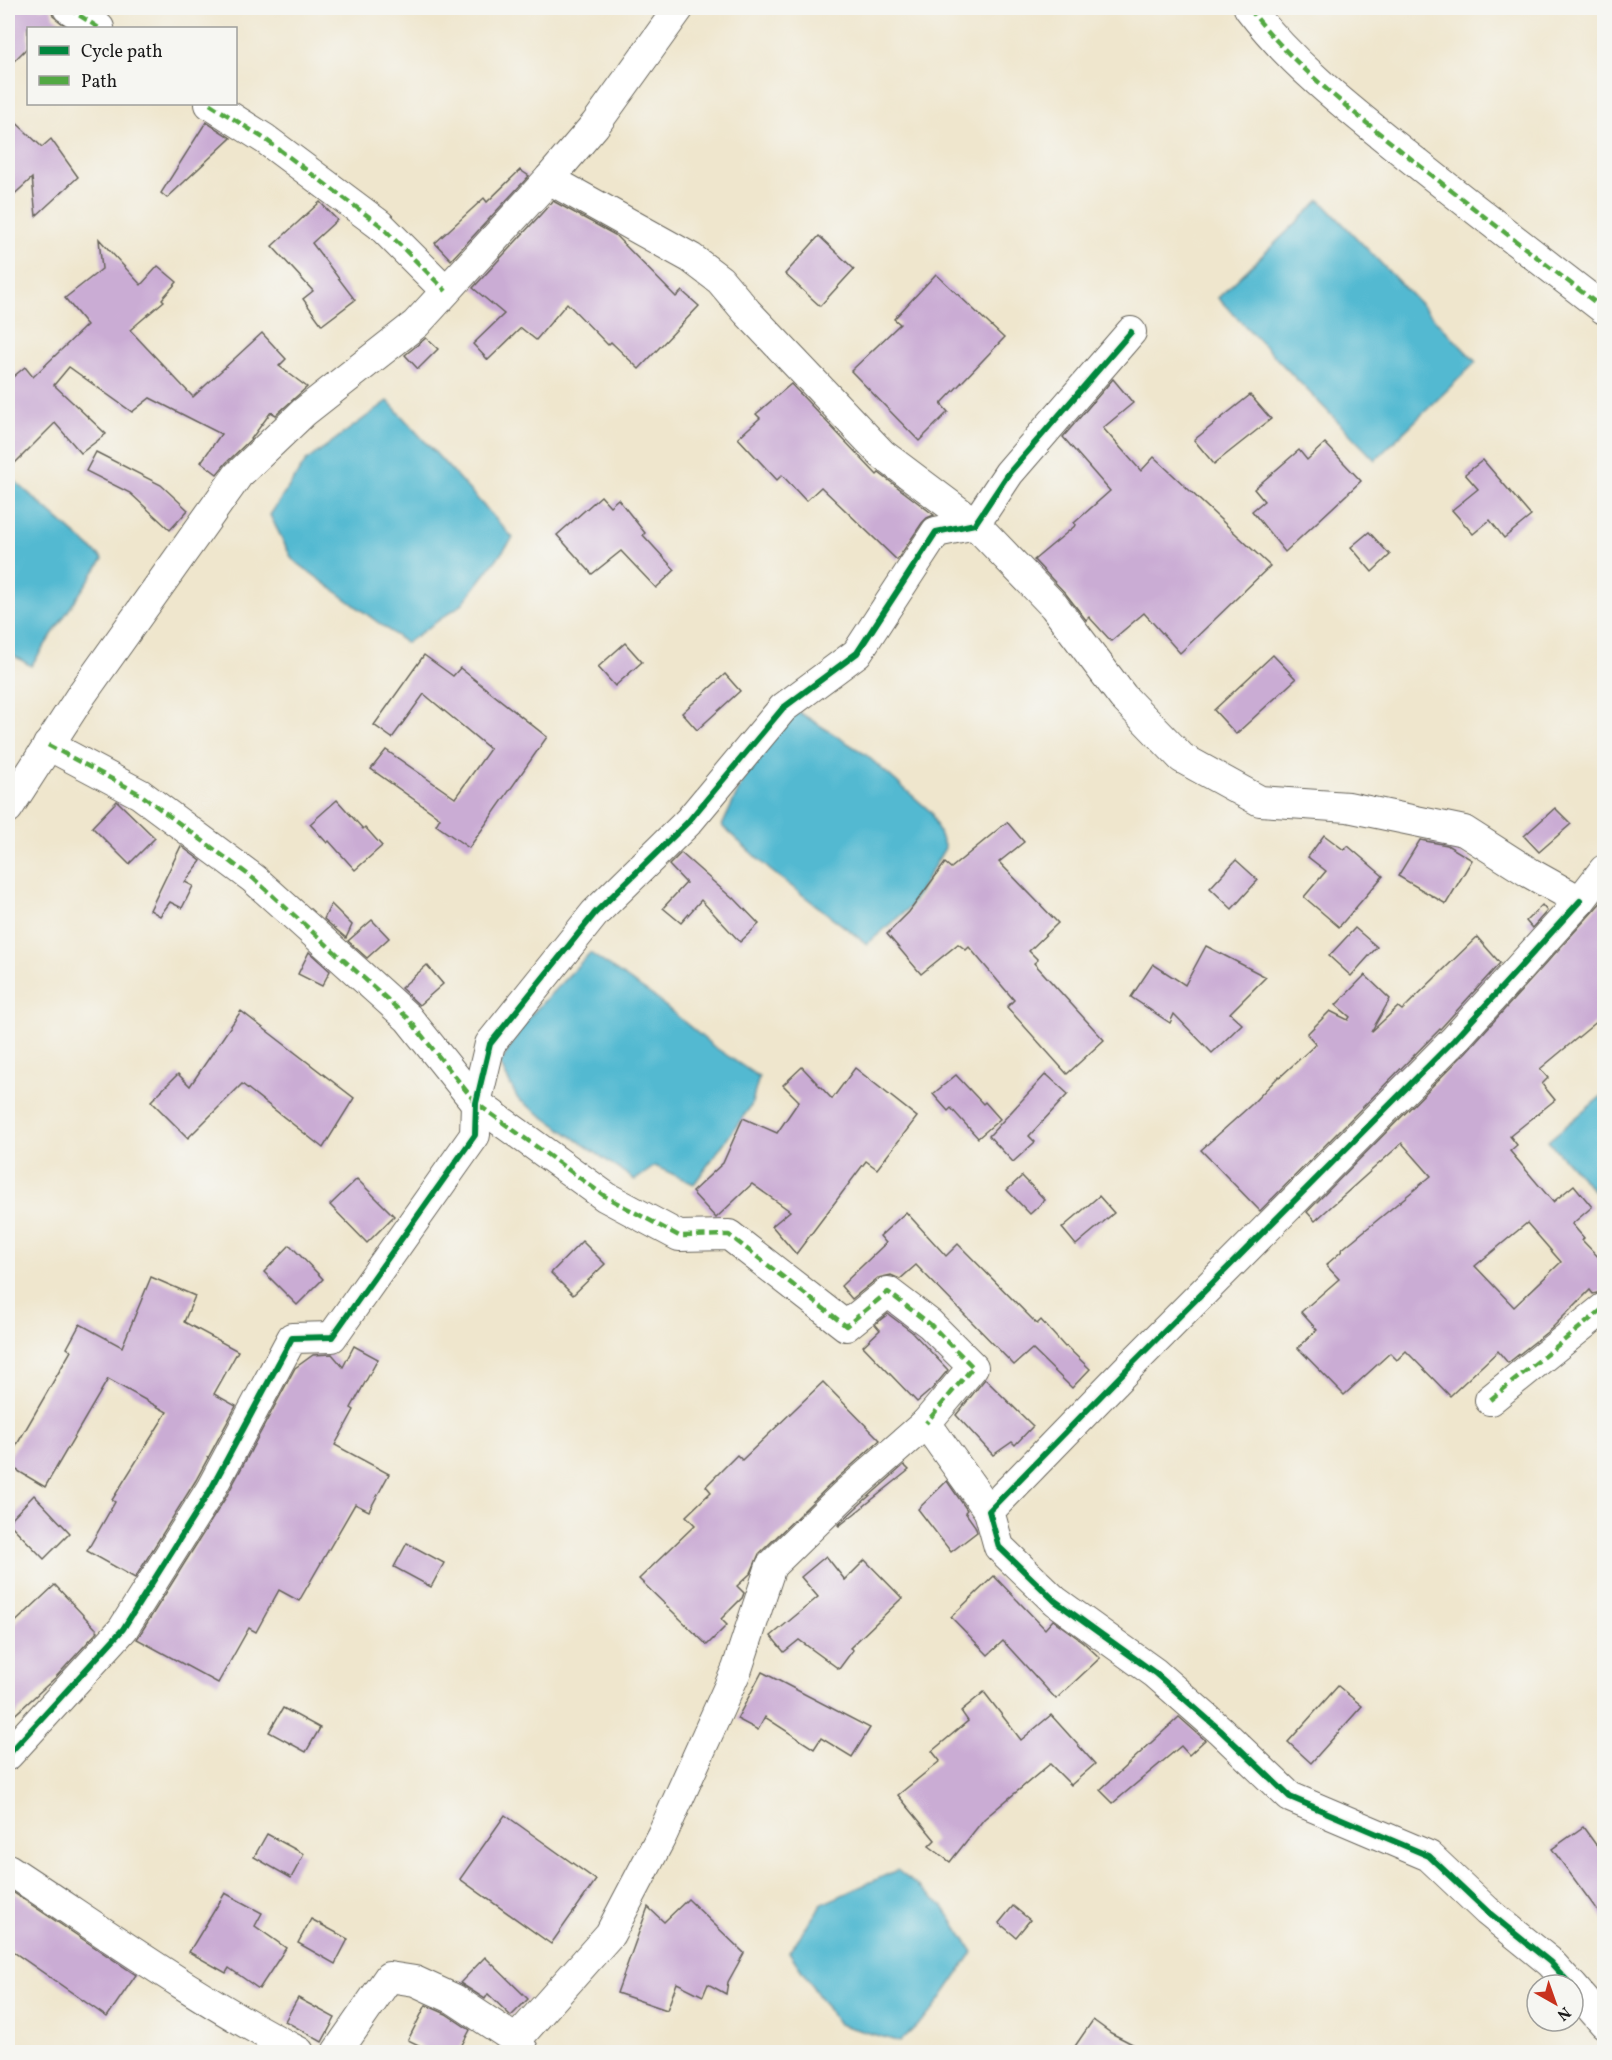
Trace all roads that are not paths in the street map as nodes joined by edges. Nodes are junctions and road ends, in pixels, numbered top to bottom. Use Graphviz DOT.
graph roads {
  1 [pos="68,8"];
  2 [pos="679,8"];
  3 [pos="1249,8"];
  4 [pos="97,27"];
  5 [pos="212,105"];
  6 [pos="549,179"];
  7 [pos="446,291"];
  8 [pos="1605,309"];
  9 [pos="1131,332"];
  10 [pos="975,524"];
  11 [pos="48,745"];
  12 [pos="8,808"];
  13 [pos="1605,870"];
  14 [pos="1580,901"];
  15 [pos="476,1103"];
  16 [pos="1605,1308"];
  17 [pos="1490,1400"];
  18 [pos="926,1424"];
  19 [pos="989,1511"];
  20 [pos="8,1755"];
  21 [pos="8,1869"];
  22 [pos="1560,1973"];
  23 [pos="1585,2001"];
  24 [pos="1605,2023"];
  25 [pos="520,2046"];
  26 [pos="298,2052"];
  27 [pos="337,2052"];
  1 -- 4 [label="street"];
  2 -- 6 [label="street"];
  3 -- 8 [label="street"];
  5 -- 7 [label="street"];
  6 -- 7 [label="street"];
  6 -- 10 [label="street"];
  7 -- 11 [label="street"];
  9 -- 10 [label="street"];
  10 -- 14 [label="street"];
  10 -- 15 [label="street"];
  11 -- 12 [label="street"];
  11 -- 15 [label="street"];
  13 -- 14 [label="street"];
  14 -- 19 [label="street"];
  15 -- 18 [label="street"];
  15 -- 20 [label="street"];
  16 -- 17 [label="street"];
  18 -- 19 [label="street"];
  18 -- 25 [label="street"];
  19 -- 22 [label="street"];
  21 -- 26 [label="street"];
  23 -- 24 [label="street"];
  25 -- 27 [label="street"];
}
